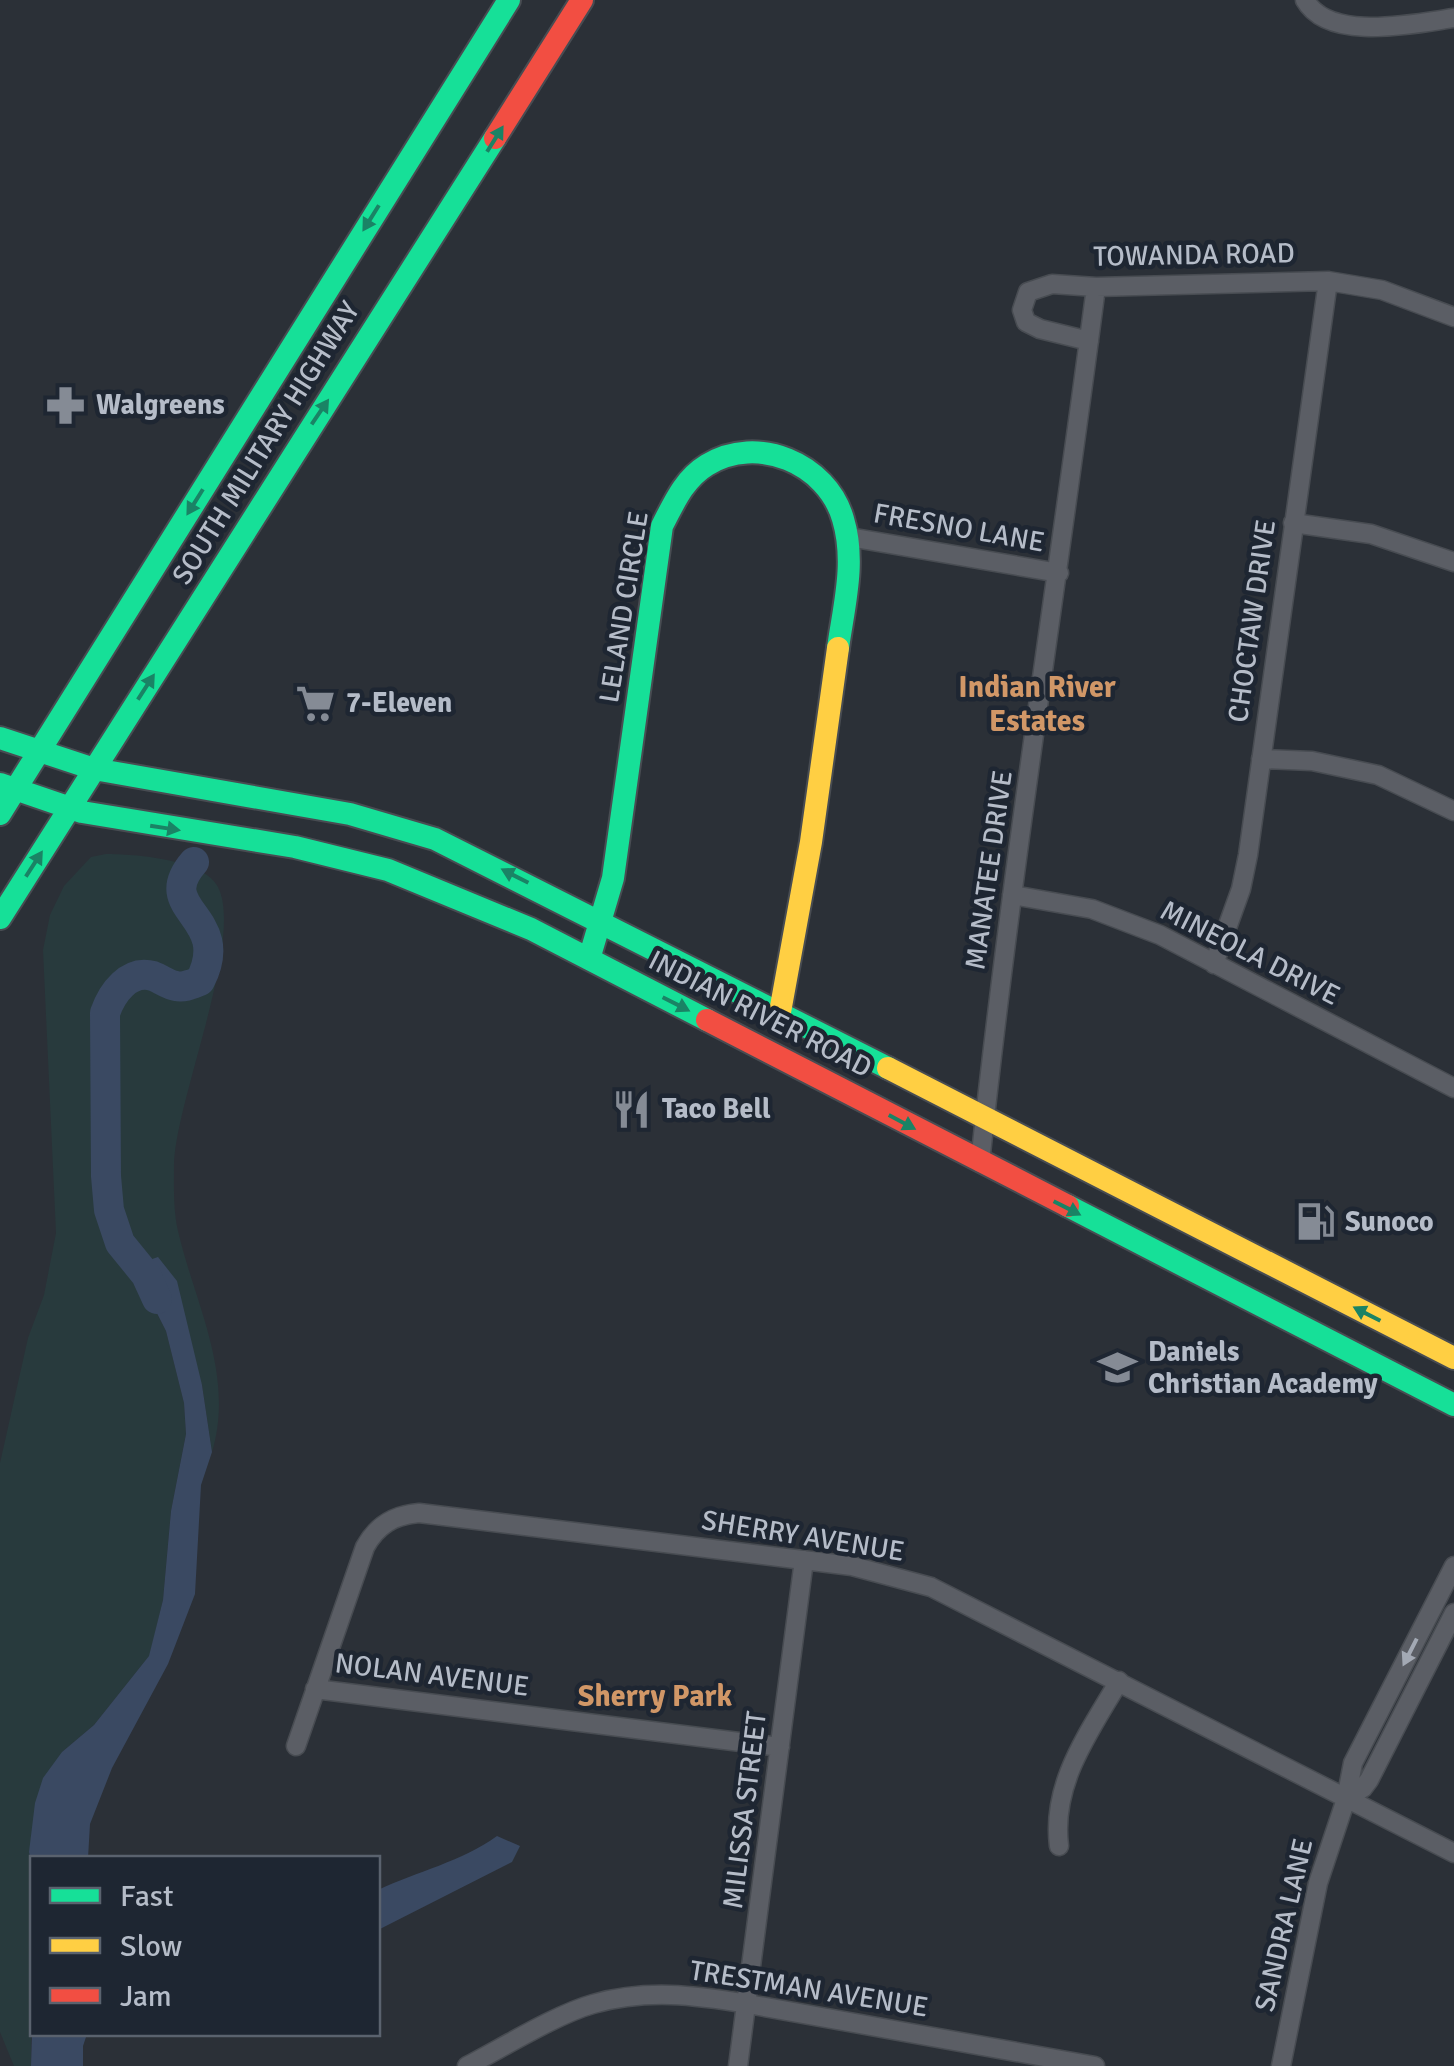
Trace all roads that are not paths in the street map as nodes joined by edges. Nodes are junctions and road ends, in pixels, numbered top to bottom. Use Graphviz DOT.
graph roads {
  1 [pos="509,0"];
  2 [pos="582,0"];
  3 [pos="1305,0"];
  4 [pos="1454,18"];
  5 [pos="1328,281"];
  6 [pos="1096,286"];
  7 [pos="1454,317"];
  8 [pos="1089,341"];
  9 [pos="1293,522"];
  10 [pos="850,536"];
  11 [pos="1454,562"];
  12 [pos="1059,573"];
  13 [pos="0,738"];
  14 [pos="40,754"];
  15 [pos="1262,760"];
  16 [pos="94,769"];
  17 [pos="8,788"];
  18 [pos="69,810"];
  19 [pos="1454,812"];
  20 [pos="0,814"];
  21 [pos="1012,894"];
  22 [pos="0,918"];
  23 [pos="602,921"];
  24 [pos="589,959"];
  25 [pos="1214,964"];
  26 [pos="780,1012"];
  27 [pos="1454,1088"];
  28 [pos="985,1118"];
  29 [pos="980,1163"];
  30 [pos="1454,1358"];
  31 [pos="1454,1405"];
  32 [pos="804,1560"];
  33 [pos="1454,1566"];
  34 [pos="1454,1612"];
  35 [pos="1119,1680"];
  36 [pos="315,1689"];
  37 [pos="296,1746"];
  38 [pos="780,1747"];
  39 [pos="1346,1798"];
  40 [pos="1059,1846"];
  41 [pos="1454,1854"];
  42 [pos="748,2004"];
  43 [pos="467,2066"];
  44 [pos="738,2066"];
  45 [pos="1095,2066"];
  46 [pos="1281,2066"];
  1 -- 14 [label="main road, SOUTH MILITARY HIGHWAY, one-way"];
  16 -- 2 [label="main road, SOUTH MILITARY HIGHWAY, one-way"];
  3 -- 4 [label="street"];
  5 -- 6 [label="street, TOWANDA ROAD"];
  5 -- 7 [label="street, TOWANDA ROAD"];
  5 -- 9 [label="street, CHOCTAW DRIVE"];
  6 -- 8 [label="street, MANATEE DRIVE"];
  6 -- 8 [label="street, TOWANDA ROAD"];
  8 -- 12 [label="street, MANATEE DRIVE"];
  9 -- 11 [label="street"];
  9 -- 15 [label="street, CHOCTAW DRIVE"];
  10 -- 12 [label="street, FRESNO LANE"];
  10 -- 23 [label="main road, LELAND CIRCLE"];
  10 -- 26 [label="main road, LELAND CIRCLE"];
  12 -- 21 [label="street, MANATEE DRIVE"];
  13 -- 14 [label="main road, INDIAN RIVER ROAD"];
  14 -- 16 [label="main road, INDIAN RIVER ROAD"];
  14 -- 17 [label="main road, SOUTH MILITARY HIGHWAY"];
  15 -- 19 [label="street"];
  15 -- 25 [label="street, CHOCTAW DRIVE"];
  16 -- 18 [label="main road, SOUTH MILITARY HIGHWAY"];
  23 -- 16 [label="main road, INDIAN RIVER ROAD, one-way"];
  17 -- 18 [label="main road, INDIAN RIVER ROAD"];
  17 -- 20 [label="main road, SOUTH MILITARY HIGHWAY"];
  22 -- 18 [label="main road, SOUTH MILITARY HIGHWAY, one-way"];
  18 -- 24 [label="main road, INDIAN RIVER ROAD, one-way"];
  21 -- 25 [label="street, MINEOLA DRIVE"];
  21 -- 28 [label="street, MANATEE DRIVE"];
  23 -- 24 [label="main road, LELAND CIRCLE"];
  23 -- 26 [label="main road, INDIAN RIVER ROAD"];
  24 -- 29 [label="main road, INDIAN RIVER ROAD, one-way"];
  25 -- 27 [label="street, MINEOLA DRIVE"];
  26 -- 28 [label="main road, INDIAN RIVER ROAD"];
  28 -- 29 [label="street, MANATEE DRIVE"];
  30 -- 28 [label="main road, INDIAN RIVER ROAD, one-way"];
  29 -- 31 [label="main road, INDIAN RIVER ROAD, one-way"];
  32 -- 35 [label="street, SHERRY AVENUE"];
  32 -- 36 [label="street, SHERRY AVENUE"];
  32 -- 38 [label="street, MILISSA STREET"];
  33 -- 39 [label="street, SANDRA LANE, one-way"];
  34 -- 39 [label="street, SANDRA LANE"];
  35 -- 39 [label="street, SHERRY AVENUE"];
  35 -- 40 [label="street"];
  36 -- 37 [label="street, SHERRY AVENUE"];
  36 -- 38 [label="street, NOLAN AVENUE"];
  38 -- 42 [label="street, MILISSA STREET"];
  39 -- 41 [label="street, SHERRY AVENUE"];
  39 -- 46 [label="street, SANDRA LANE"];
  42 -- 43 [label="street, TRESTMAN AVENUE"];
  42 -- 44 [label="street, MILISSA STREET"];
  42 -- 45 [label="street, TRESTMAN AVENUE"];
}
